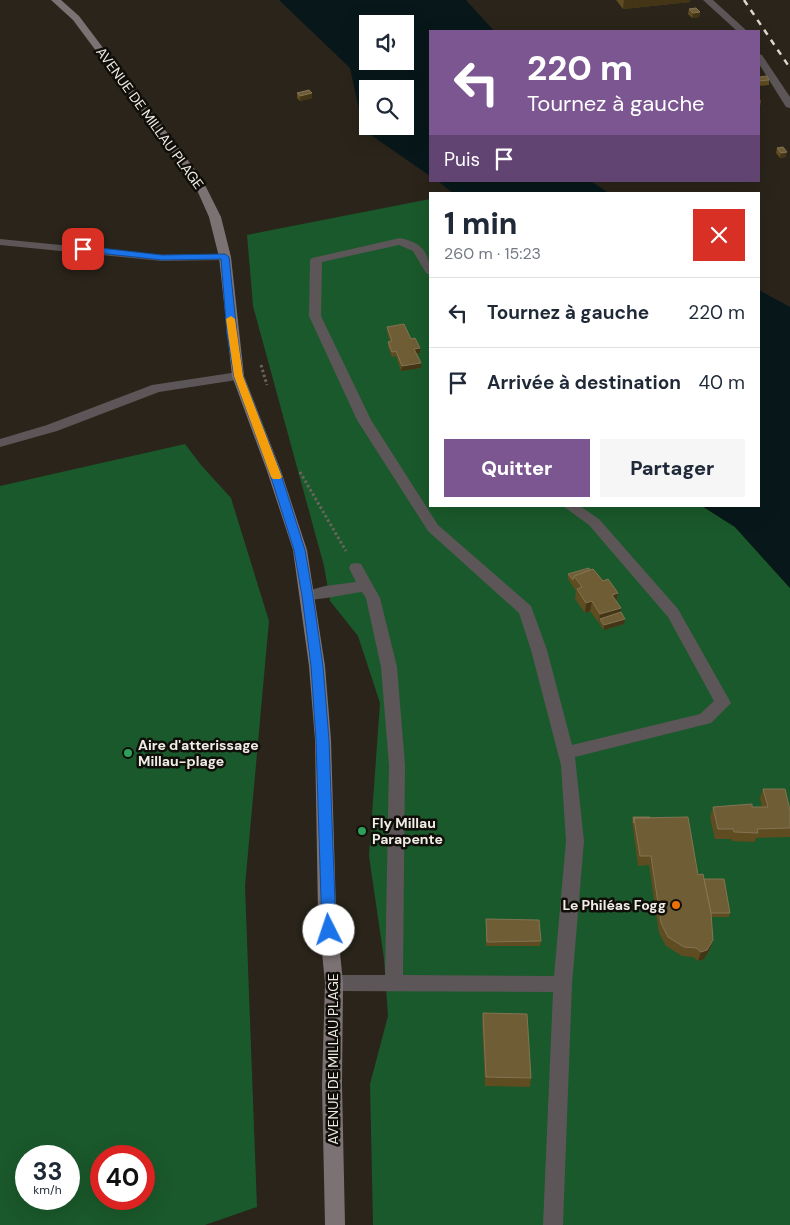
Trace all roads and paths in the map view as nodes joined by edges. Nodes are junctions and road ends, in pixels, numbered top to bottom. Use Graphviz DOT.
graph roads {
  1 [pos="56,0"];
  2 [pos="708,0"];
  3 [pos="741,30"];
  4 [pos="760,59"];
  5 [pos="790,105"];
  6 [pos="0,242"];
  7 [pos="225,257"];
  8 [pos="429,268"];
  9 [pos="238,376"];
  10 [pos="0,443"];
  11 [pos="572,507"];
  12 [pos="356,568"];
  13 [pos="366,586"];
  14 [pos="308,596"];
  15 [pos="565,753"];
  16 [pos="334,983"];
  17 [pos="394,984"];
  18 [pos="562,984"];
  19 [pos="335,1225"];
  20 [pos="553,1225"];
  1 -- 7 [label="street, AVENUE DE MILLAU PLAGE"];
  2 -- 3 [label="street"];
  4 -- 5 [label="street"];
  6 -- 7 [label="street"];
  7 -- 9 [label="street, AVENUE DE MILLAU PLAGE"];
  8 -- 15 [label="street"];
  9 -- 10 [label="street"];
  9 -- 14 [label="street, AVENUE DE MILLAU PLAGE"];
  11 -- 15 [label="street"];
  12 -- 13 [label="street"];
  13 -- 14 [label="street"];
  13 -- 17 [label="street"];
  14 -- 16 [label="street, AVENUE DE MILLAU PLAGE"];
  15 -- 18 [label="street"];
  16 -- 17 [label="street"];
  16 -- 19 [label="street, AVENUE DE MILLAU PLAGE"];
  17 -- 18 [label="street"];
  18 -- 20 [label="street"];
}
